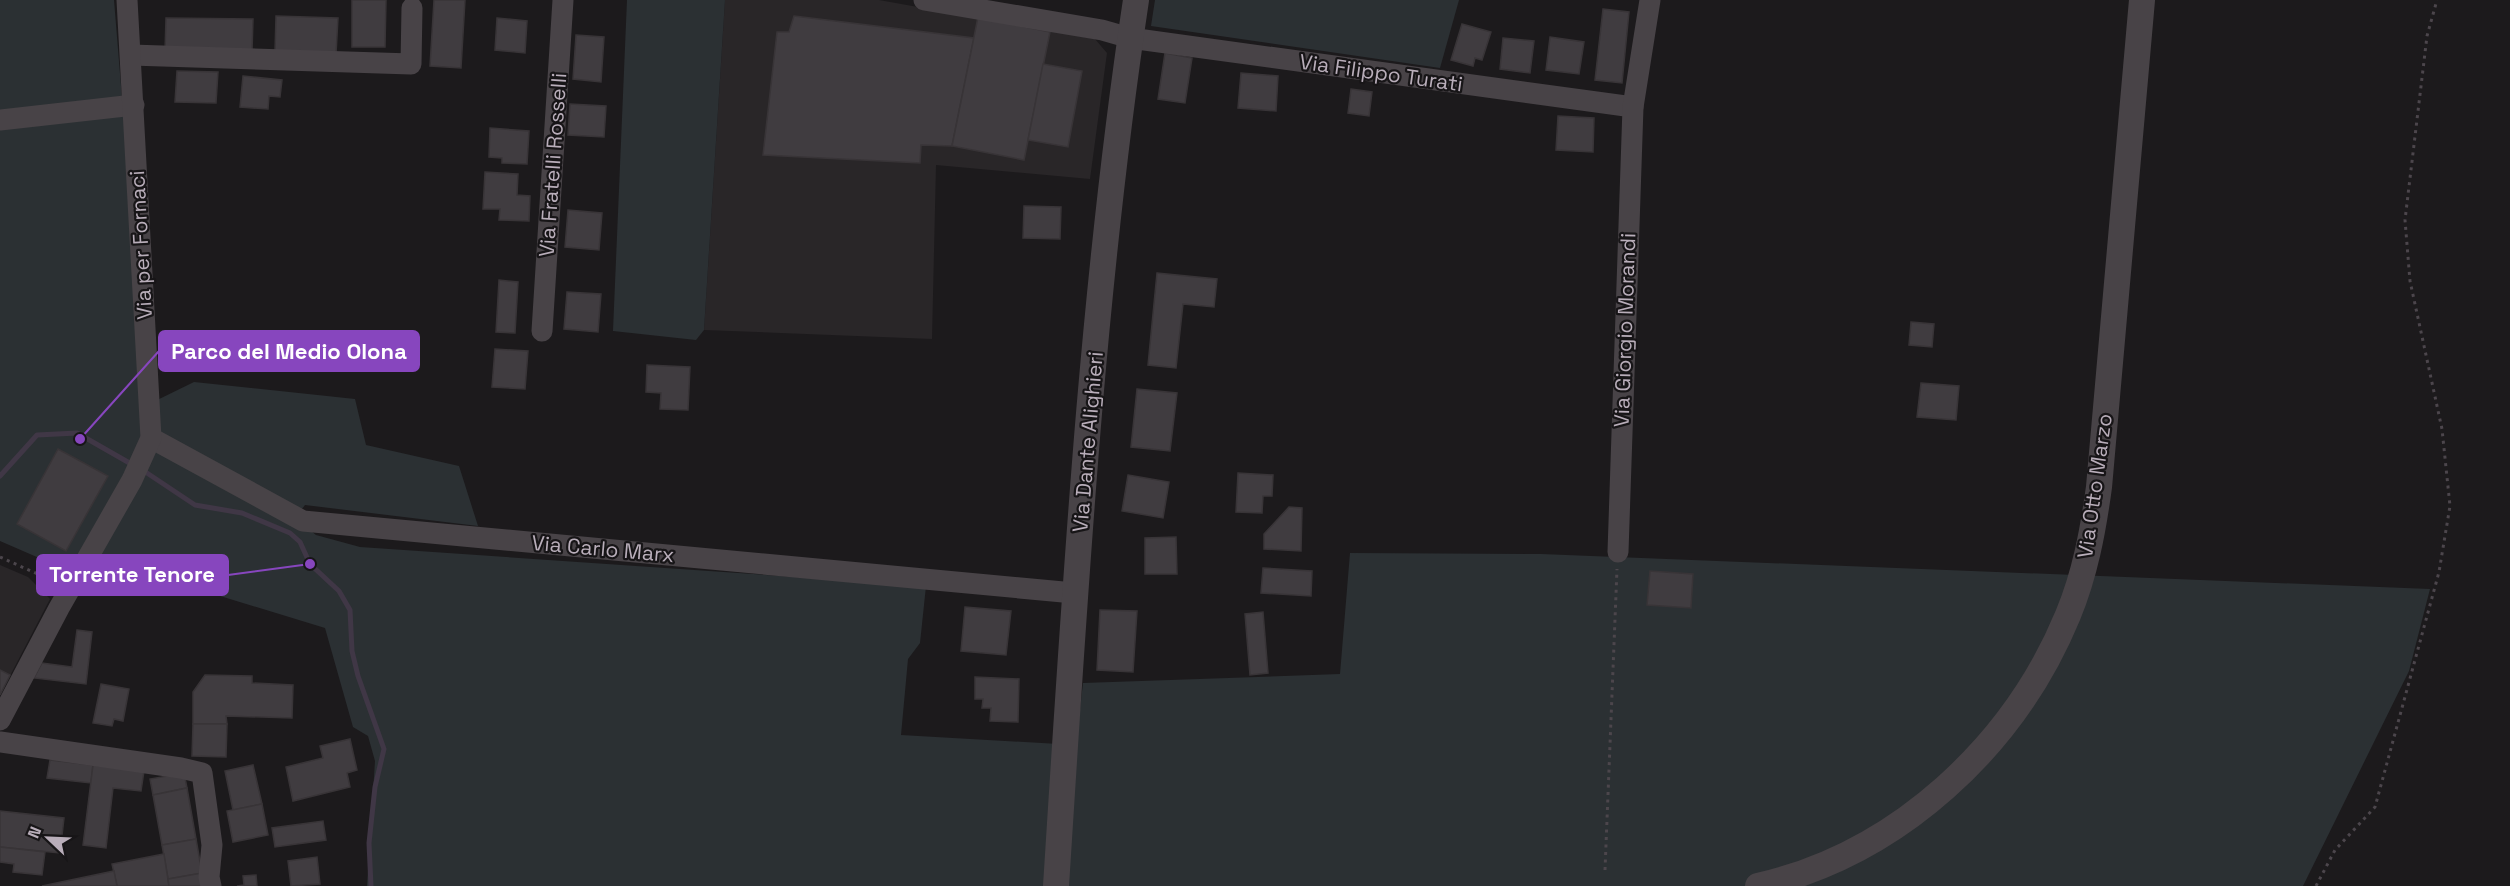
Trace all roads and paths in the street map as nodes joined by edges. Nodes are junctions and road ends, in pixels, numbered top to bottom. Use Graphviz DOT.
graph roads {
  1 [pos="127,0"];
  2 [pos="563,0"];
  3 [pos="924,0"];
  4 [pos="1136,0"];
  5 [pos="1650,0"];
  6 [pos="2142,0"];
  7 [pos="2437,0"];
  8 [pos="412,8"];
  9 [pos="1130,39"];
  10 [pos="131,56"];
  11 [pos="134,105"];
  12 [pos="1633,107"];
  13 [pos="0,120"];
  14 [pos="542,331"];
  15 [pos="151,438"];
  16 [pos="1618,552"];
  17 [pos="0,557"];
  18 [pos="70,589"];
  19 [pos="1074,593"];
  20 [pos="0,720"];
  21 [pos="0,742"];
  22 [pos="1605,870"];
  23 [pos="211,886"];
  24 [pos="1056,886"];
  25 [pos="1758,886"];
  26 [pos="2316,886"];
  1 -- 10 [label="street, Via per Fornaci"];
  2 -- 14 [label="street, Via Fratelli Rosselli"];
  3 -- 9 [label="street, Via Filippo Turati"];
  4 -- 9 [label="street, Via Dante Alighieri"];
  5 -- 12 [label="street, Via Giorgio Morandi"];
  6 -- 25 [label="street, Via Otto Marzo"];
  7 -- 26 [label="path"];
  8 -- 10 [label="street"];
  9 -- 12 [label="street, Via Filippo Turati"];
  9 -- 19 [label="street, Via Dante Alighieri"];
  10 -- 11 [label="street, Via per Fornaci"];
  11 -- 13 [label="street"];
  11 -- 15 [label="street, Via per Fornaci"];
  12 -- 16 [label="street, Via Giorgio Morandi"];
  15 -- 18 [label="street, Via per Fornaci"];
  15 -- 19 [label="street, Via Carlo Marx"];
  16 -- 22 [label="path"];
  17 -- 18 [label="path"];
  18 -- 20 [label="street, Via per Fornaci"];
  19 -- 24 [label="street, Via Dante Alighieri"];
  21 -- 23 [label="street"];
}
